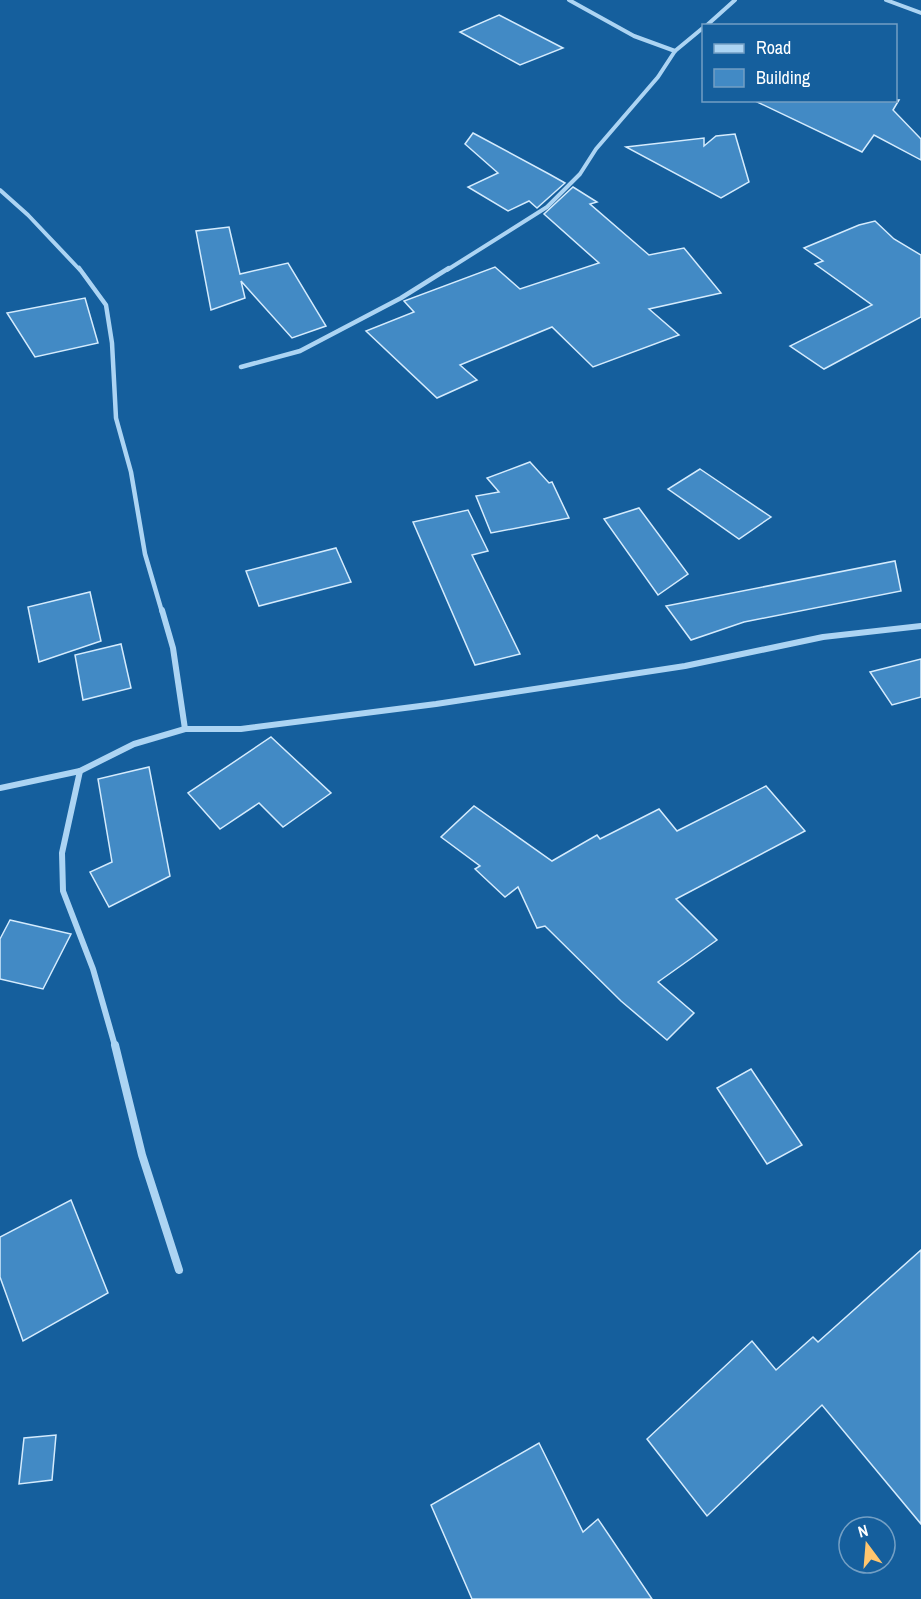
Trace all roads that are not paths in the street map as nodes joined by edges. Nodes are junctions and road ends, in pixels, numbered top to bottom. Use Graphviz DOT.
graph roads {
  1 [pos="569,0"];
  2 [pos="735,0"];
  3 [pos="886,0"];
  4 [pos="921,13"];
  5 [pos="707,24"];
  6 [pos="702,28"];
  7 [pos="675,51"];
  8 [pos="0,190"];
  9 [pos="241,367"];
  10 [pos="921,626"];
  11 [pos="185,729"];
  12 [pos="80,771"];
  13 [pos="0,788"];
  14 [pos="179,1270"];
  1 -- 7 [label="street"];
  2 -- 5 [label="street"];
  3 -- 4 [label="street"];
  6 -- 7 [label="street"];
  7 -- 9 [label="street"];
  8 -- 11 [label="street"];
  10 -- 11 [label="street"];
  11 -- 12 [label="street"];
  12 -- 13 [label="street"];
  12 -- 14 [label="street"];
}
